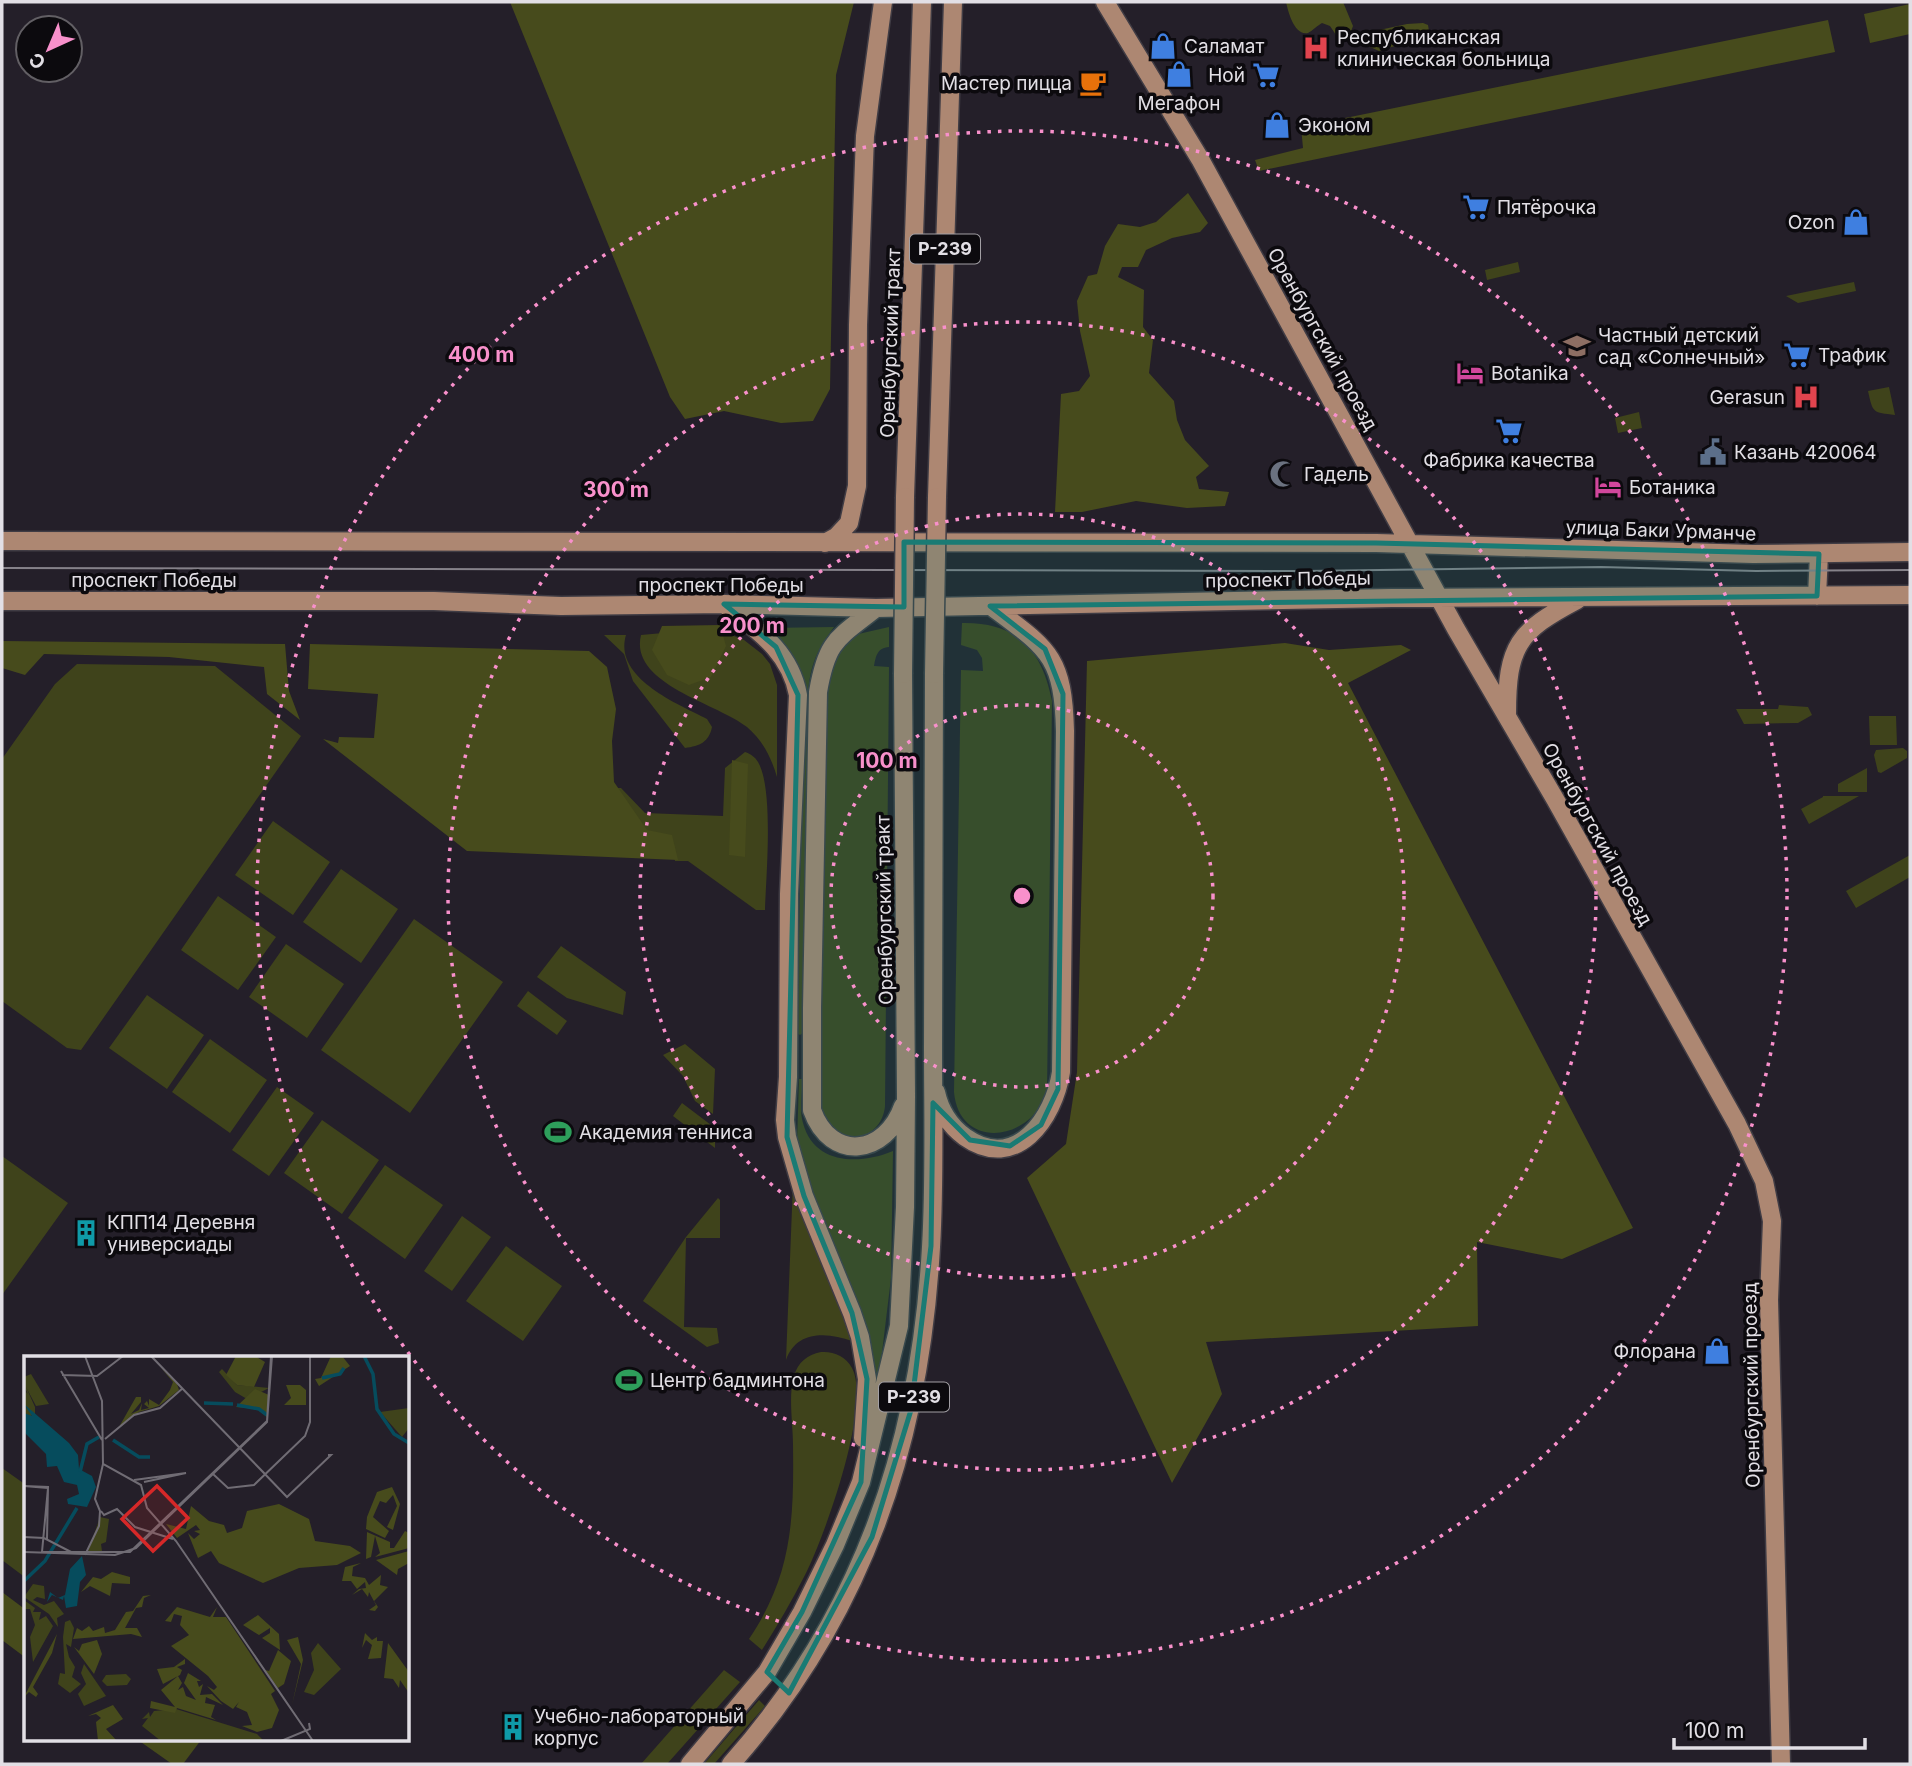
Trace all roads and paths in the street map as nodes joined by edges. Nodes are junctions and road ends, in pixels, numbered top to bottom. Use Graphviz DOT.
graph roads {
  1 [pos="883,2"];
  2 [pos="922,2"];
  3 [pos="953,2"];
  4 [pos="1105,2"];
  5 [pos="2,541"];
  6 [pos="825,542"];
  7 [pos="1411,543"];
  8 [pos="1910,552"];
  9 [pos="1819,554"];
  10 [pos="1910,595"];
  11 [pos="1817,596"];
  12 [pos="1581,598"];
  13 [pos="1440,599"];
  14 [pos="2,601"];
  15 [pos="724,604"];
  16 [pos="991,606"];
  17 [pos="876,608"];
  18 [pos="1507,717"];
  19 [pos="933,1074"];
  20 [pos="906,1096"];
  21 [pos="861,1482"];
  22 [pos="767,1672"];
  23 [pos="789,1693"];
  24 [pos="690,1764"];
  25 [pos="731,1764"];
  26 [pos="1781,1764"];
  1 -- 6 [label="main road"];
  2 -- 20 [label="main road, Оренбургский тракт / Р-239, bridge"];
  3 -- 19 [label="main road, Р-239, bridge"];
  4 -- 7 [label="main road, Оренбургский проезд"];
  5 -- 6 [label="main road, проспект Победы"];
  6 -- 7 [label="main road, проспект Победы"];
  7 -- 9 [label="main road, улица Баки Урманче"];
  7 -- 13 [label="main road, Оренбургский проезд"];
  8 -- 9 [label="main road, улица Баки Урманче"];
  9 -- 11 [label="main road"];
  10 -- 11 [label="main road"];
  11 -- 12 [label="main road"];
  12 -- 13 [label="main road"];
  12 -- 18 [label="main road"];
  13 -- 16 [label="main road, проспект Победы"];
  13 -- 18 [label="main road, Оренбургский проезд"];
  14 -- 15 [label="main road, проспект Победы"];
  15 -- 17 [label="main road, проспект Победы"];
  15 -- 21 [label="main road"];
  16 -- 17 [label="main road, проспект Победы"];
  16 -- 19 [label="main road"];
  17 -- 20 [label="main road"];
  18 -- 26 [label="main road, Оренбургский проезд"];
  19 -- 23 [label="main road, Р-239"];
  20 -- 21 [label="main road, Оренбургский тракт / Р-239"];
  21 -- 22 [label="main road, Оренбургский тракт / Р-239"];
  22 -- 23 [label="main road"];
  22 -- 24 [label="main road, Оренбургский тракт / Р-239"];
  23 -- 25 [label="main road, Р-239"];
}
